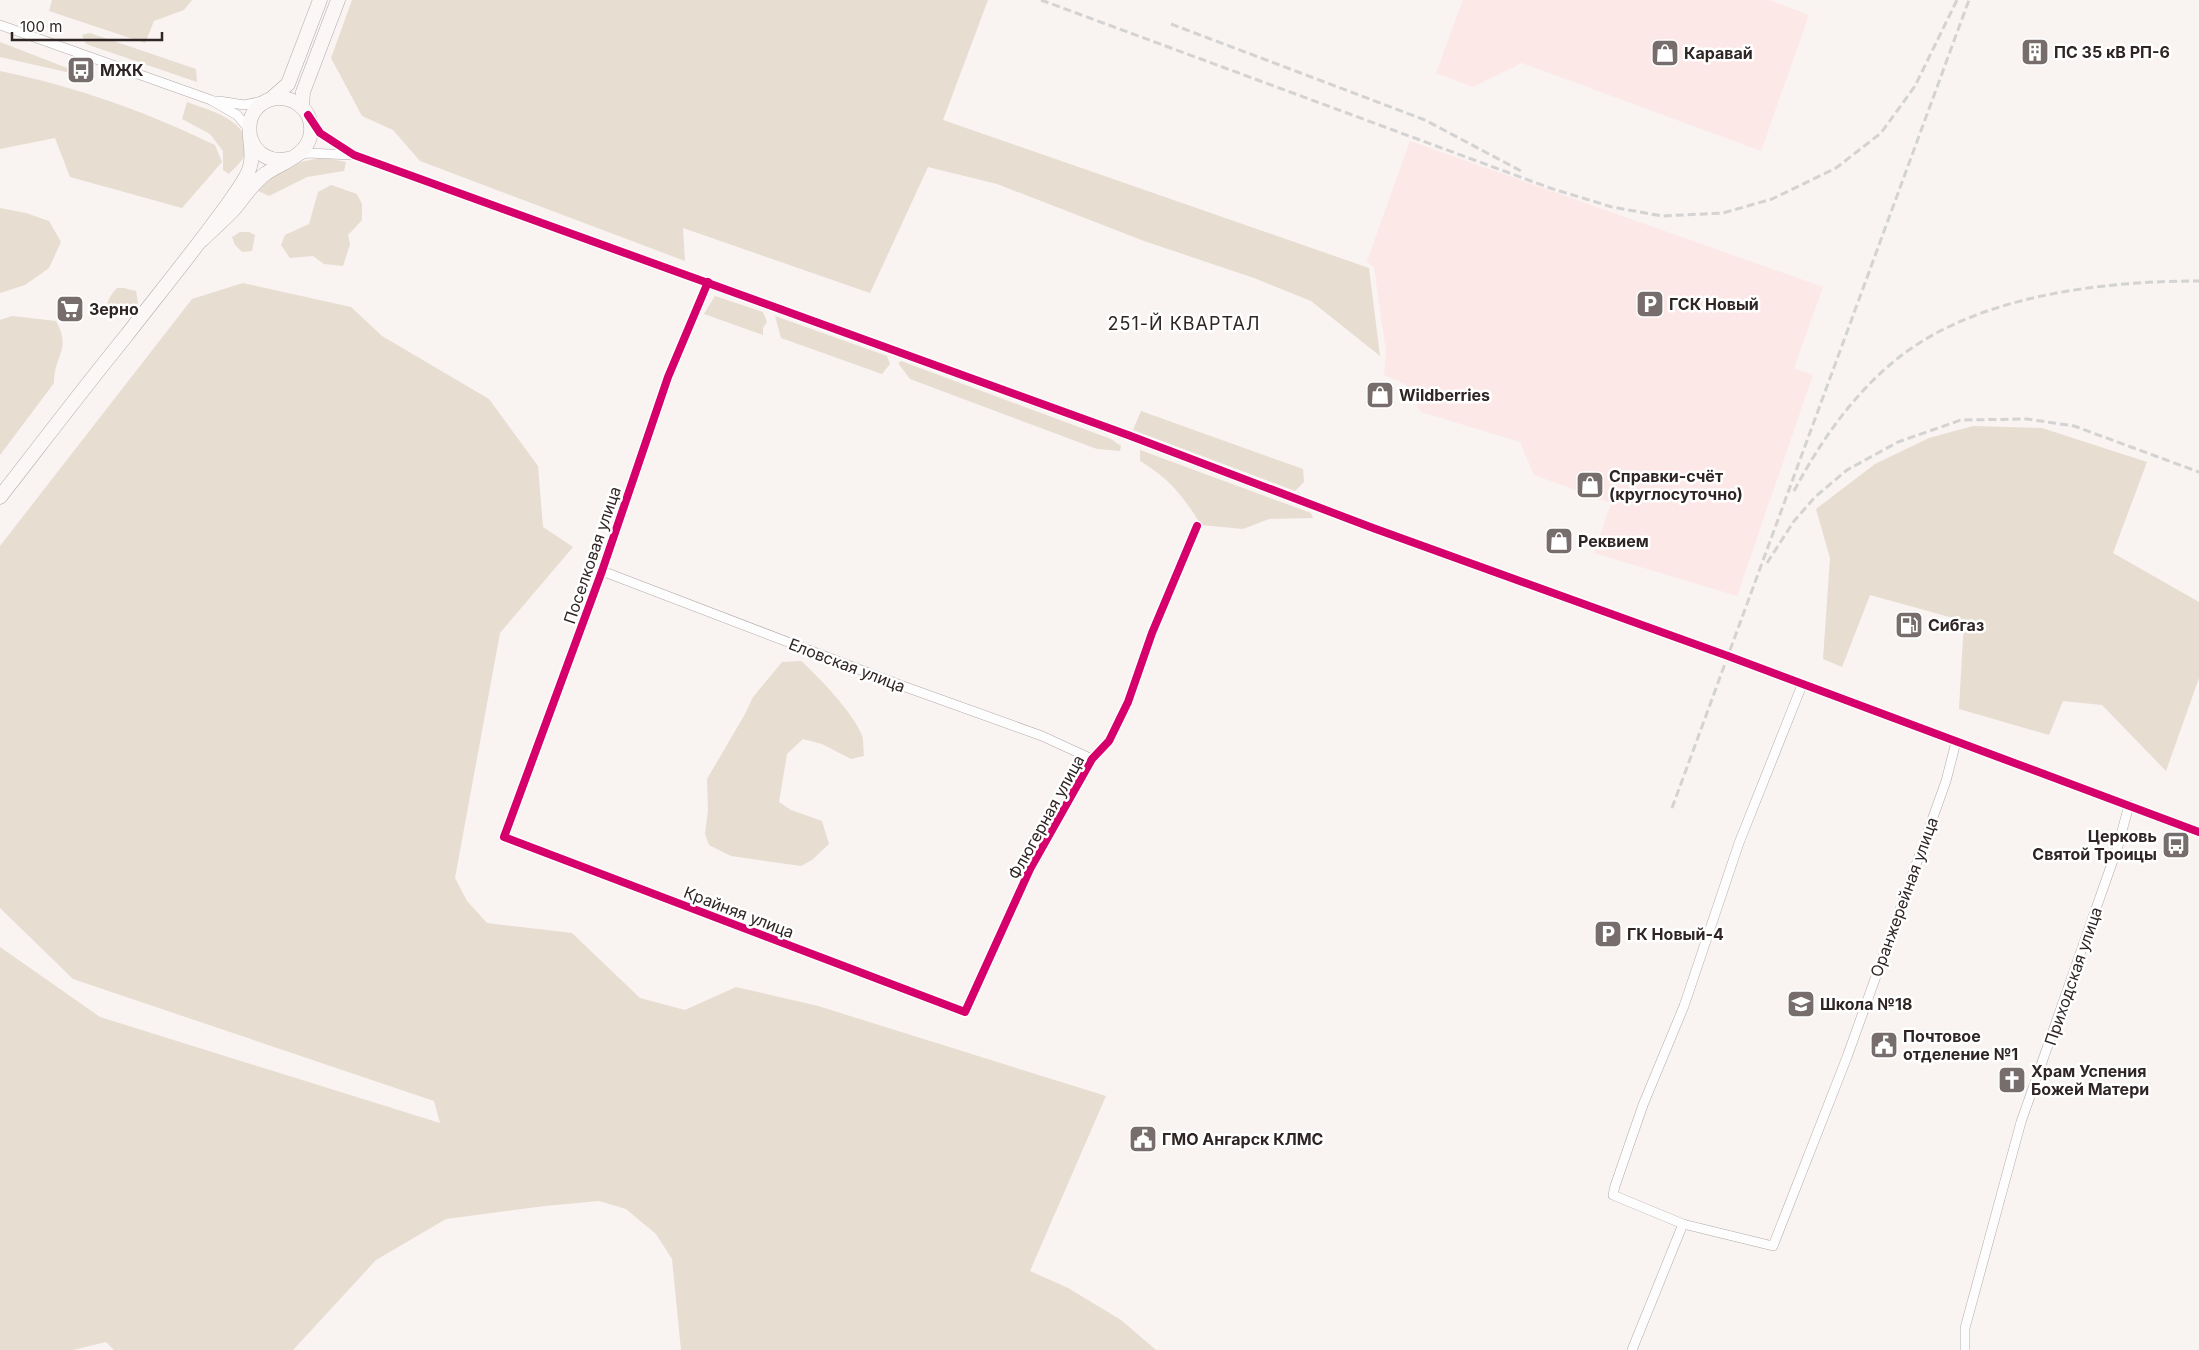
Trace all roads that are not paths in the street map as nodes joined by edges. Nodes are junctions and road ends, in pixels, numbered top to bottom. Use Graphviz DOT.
graph roads {
  1 [pos="320,0"];
  2 [pos="338,0"];
  3 [pos="0,25"];
  4 [pos="212,100"];
  5 [pos="268,100"];
  6 [pos="305,111"];
  7 [pos="249,129"];
  8 [pos="354,155"];
  9 [pos="293,158"];
  10 [pos="202,240"];
  11 [pos="708,282"];
  12 [pos="0,497"];
  13 [pos="1197,526"];
  14 [pos="602,571"];
  15 [pos="1802,685"];
  16 [pos="1956,742"];
  17 [pos="1092,760"];
  18 [pos="2129,805"];
  19 [pos="2199,832"];
  20 [pos="504,837"];
  21 [pos="965,1012"];
  22 [pos="1683,1224"];
  23 [pos="1632,1350"];
  24 [pos="1965,1350"];
  1 -- 5 [label="main road"];
  2 -- 6 [label="main road"];
  3 -- 4 [label="street"];
  4 -- 5 [label="street"];
  4 -- 7 [label="street"];
  5 -- 6 [label="main road"];
  5 -- 7 [label="main road"];
  6 -- 8 [label="street"];
  6 -- 9 [label="main road"];
  7 -- 9 [label="main road"];
  7 -- 10 [label="main road"];
  8 -- 9 [label="street"];
  8 -- 11 [label="street"];
  9 -- 10 [label="main road"];
  10 -- 12 [label="main road"];
  11 -- 14 [label="street, Поселковая улица"];
  11 -- 15 [label="street"];
  13 -- 17 [label="street, Флюгерная улица"];
  14 -- 17 [label="street, Еловская улица"];
  14 -- 20 [label="street, Поселковая улица"];
  15 -- 16 [label="street"];
  15 -- 22 [label="street"];
  16 -- 18 [label="street"];
  16 -- 22 [label="street, Оранжерейная улица"];
  17 -- 21 [label="street, Флюгерная улица"];
  18 -- 19 [label="street"];
  18 -- 24 [label="street, Приходская улица"];
  20 -- 21 [label="street, Крайняя улица"];
  22 -- 23 [label="street"];
}
